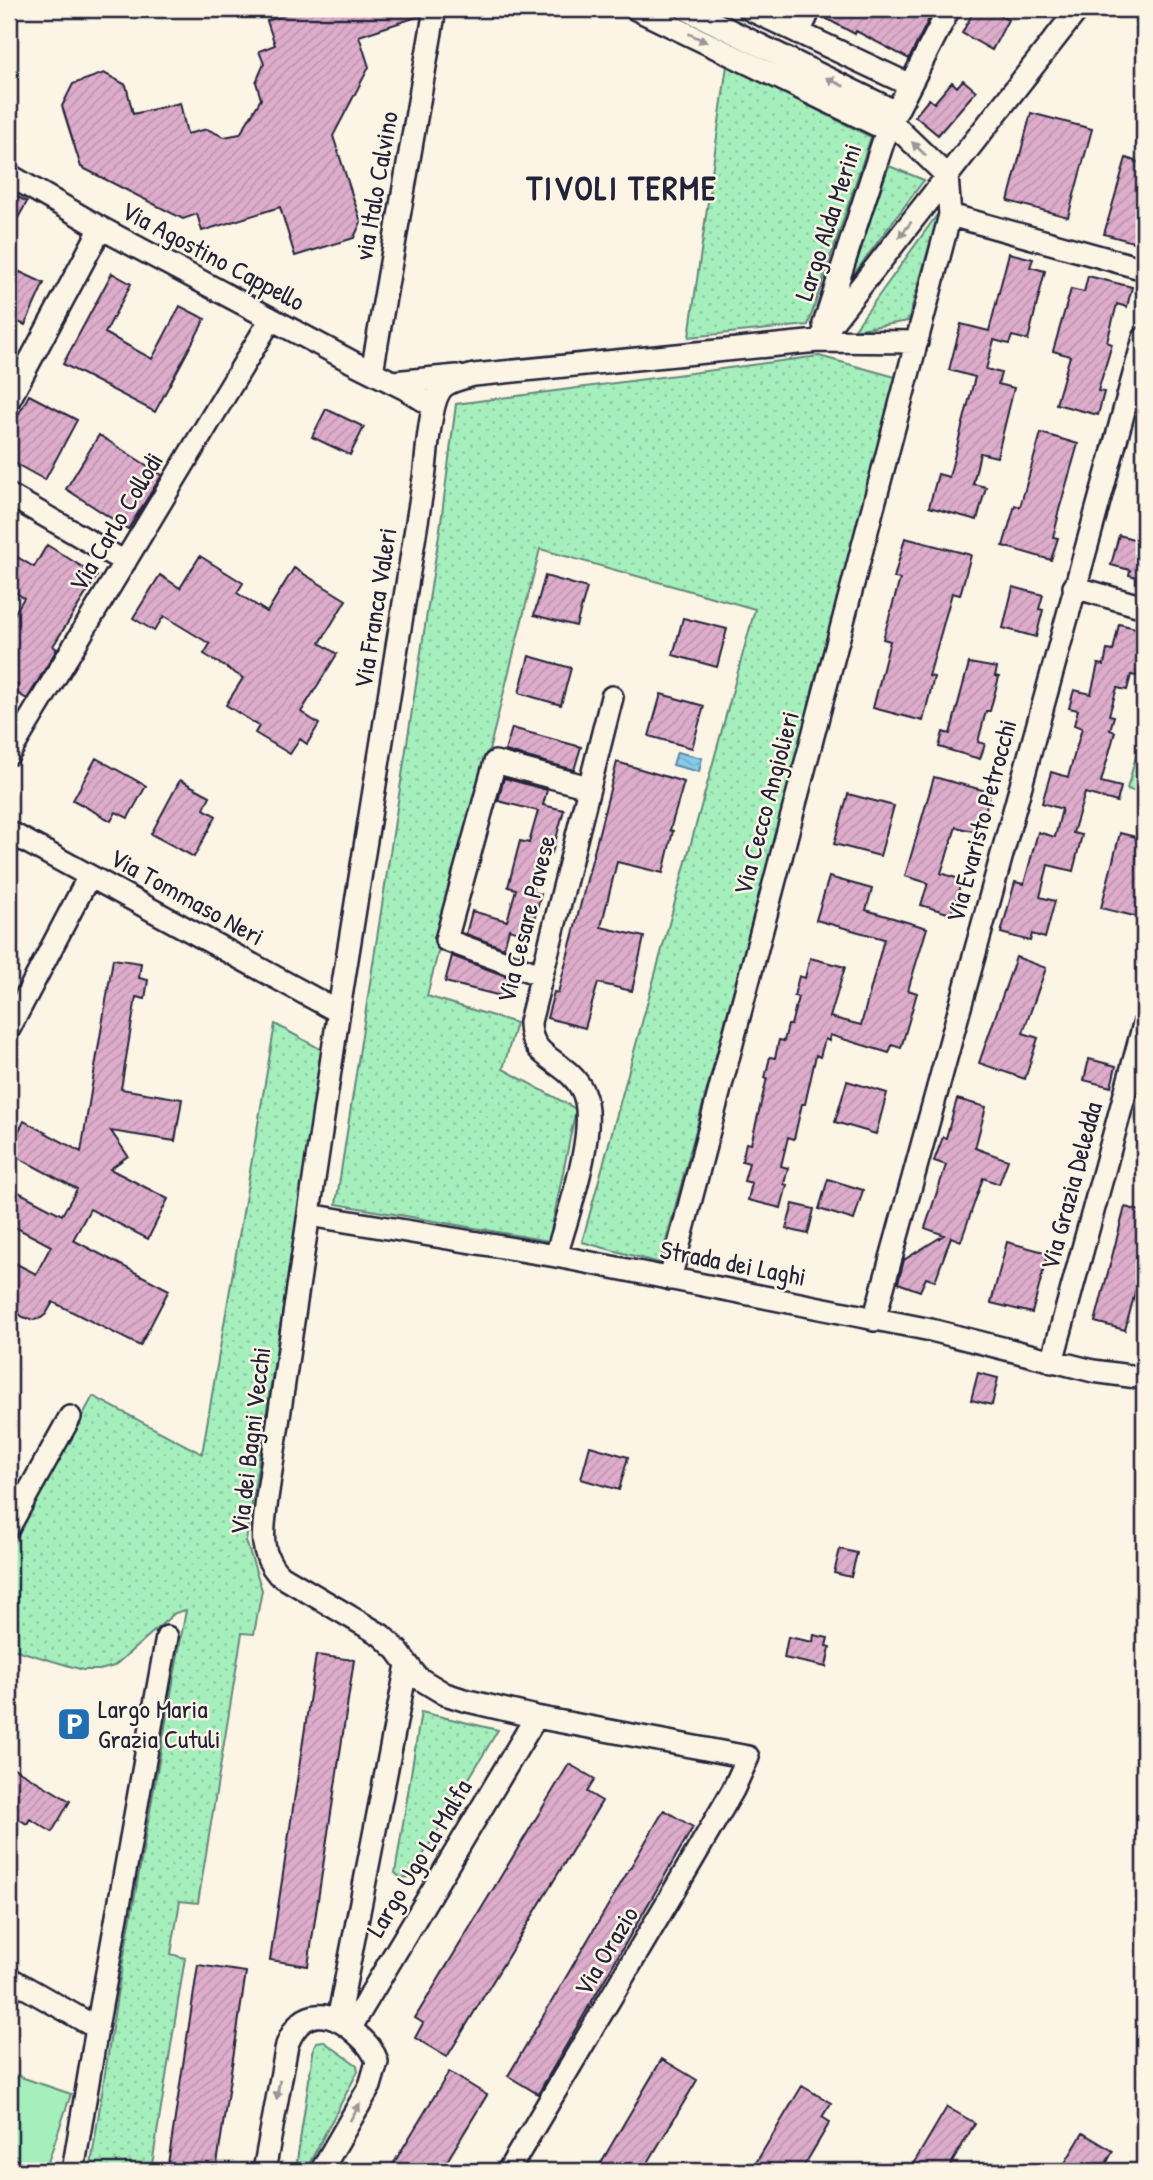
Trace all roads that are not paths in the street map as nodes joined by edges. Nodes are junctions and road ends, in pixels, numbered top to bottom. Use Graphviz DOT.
graph roads {
  1 [pos="435,9"];
  2 [pos="636,9"];
  3 [pos="686,9"];
  4 [pos="749,9"];
  5 [pos="810,9"];
  6 [pos="950,9"];
  7 [pos="1078,9"];
  8 [pos="799,33"];
  9 [pos="910,85"];
  10 [pos="891,121"];
  11 [pos="9,174"];
  12 [pos="947,176"];
  13 [pos="950,215"];
  14 [pos="101,228"];
  15 [pos="1144,269"];
  16 [pos="271,319"];
  17 [pos="1144,338"];
  18 [pos="818,341"];
  19 [pos="917,342"];
  20 [pos="372,372"];
  21 [pos="474,375"];
  22 [pos="393,382"];
  23 [pos="9,400"];
  24 [pos="433,406"];
  25 [pos="9,495"];
  26 [pos="125,562"];
  27 [pos="1074,587"];
  28 [pos="1144,607"];
  29 [pos="612,697"];
  30 [pos="9,754"];
  31 [pos="588,787"];
  32 [pos="9,832"];
  33 [pos="89,876"];
  34 [pos="540,975"];
  35 [pos="339,1012"];
  36 [pos="1144,1024"];
  37 [pos="9,1028"];
  38 [pos="309,1215"];
  39 [pos="556,1256"];
  40 [pos="670,1279"];
  41 [pos="874,1320"];
  42 [pos="1052,1362"];
  43 [pos="1144,1378"];
  44 [pos="71,1417"];
  45 [pos="9,1527"];
  46 [pos="167,1637"];
  47 [pos="407,1665"];
  48 [pos="536,1717"];
  49 [pos="748,1757"];
  50 [pos="9,1978"];
  51 [pos="344,2024"];
  52 [pos="97,2028"];
  53 [pos="74,2171"];
  54 [pos="264,2171"];
  55 [pos="321,2171"];
  56 [pos="508,2171"];
  1 -- 20 [label="street, via Italo Calvino"];
  2 -- 10 [label="street, one-way"];
  10 -- 3 [label="street, one-way"];
  4 -- 8 [label="street"];
  5 -- 8 [label="street"];
  6 -- 9 [label="street"];
  7 -- 12 [label="street"];
  8 -- 9 [label="street"];
  9 -- 10 [label="street"];
  12 -- 10 [label="street, Largo Alda Merini, one-way"];
  10 -- 18 [label="street, Largo Alda Merini"];
  11 -- 14 [label="street, Via Agostino Cappello"];
  12 -- 13 [label="street"];
  12 -- 18 [label="street, Largo Alda Merini, one-way"];
  13 -- 15 [label="street"];
  13 -- 19 [label="street"];
  14 -- 16 [label="street, Via Agostino Cappello"];
  14 -- 23 [label="street"];
  16 -- 20 [label="street, Via Agostino Cappello"];
  16 -- 26 [label="street, Via Carlo Collodi"];
  17 -- 27 [label="street, Via Evaristo Petrocchi"];
  18 -- 19 [label="street, Largo Alda Merini"];
  18 -- 21 [label="street"];
  19 -- 40 [label="street, Via Cecco Angiolieri"];
  20 -- 22 [label="street, Via Agostino Cappello"];
  21 -- 22 [label="street"];
  21 -- 24 [label="street"];
  22 -- 24 [label="street, Via Agostino Cappello"];
  24 -- 35 [label="street, Via Franca Valeri"];
  25 -- 26 [label="street"];
  26 -- 30 [label="street, Via Carlo Collodi"];
  27 -- 28 [label="street"];
  27 -- 41 [label="street, Via Evaristo Petrocchi"];
  29 -- 31 [label="street, Via Cesare Pavese"];
  31 -- 34 [label="street, Via Cesare Pavese"];
  31 -- 34 [label="street"];
  32 -- 33 [label="street, Via Tommaso Neri"];
  33 -- 35 [label="street, Via Tommaso Neri"];
  33 -- 37 [label="street"];
  34 -- 39 [label="street, Via Cesare Pavese"];
  35 -- 38 [label="street, Via Franca Valeri"];
  36 -- 42 [label="street, Via Grazia Deledda"];
  38 -- 39 [label="street, Strada dei Laghi"];
  38 -- 47 [label="street, Via dei Bagni Vecchi"];
  39 -- 40 [label="street, Strada dei Laghi"];
  40 -- 41 [label="street, Strada dei Laghi"];
  41 -- 42 [label="street, Strada dei Laghi"];
  42 -- 43 [label="street, Strada dei Laghi"];
  44 -- 45 [label="street"];
  46 -- 52 [label="street"];
  47 -- 48 [label="street, Via dei Bagni Vecchi"];
  47 -- 51 [label="street, Largo Ugo La Malfa"];
  48 -- 49 [label="street, Via dei Bagni Vecchi"];
  48 -- 51 [label="street, Largo Ugo La Malfa"];
  49 -- 56 [label="street, Via Orazio"];
  50 -- 52 [label="street"];
  51 -- 54 [label="street, one-way"];
  55 -- 51 [label="street, one-way"];
  52 -- 53 [label="street"];
}
